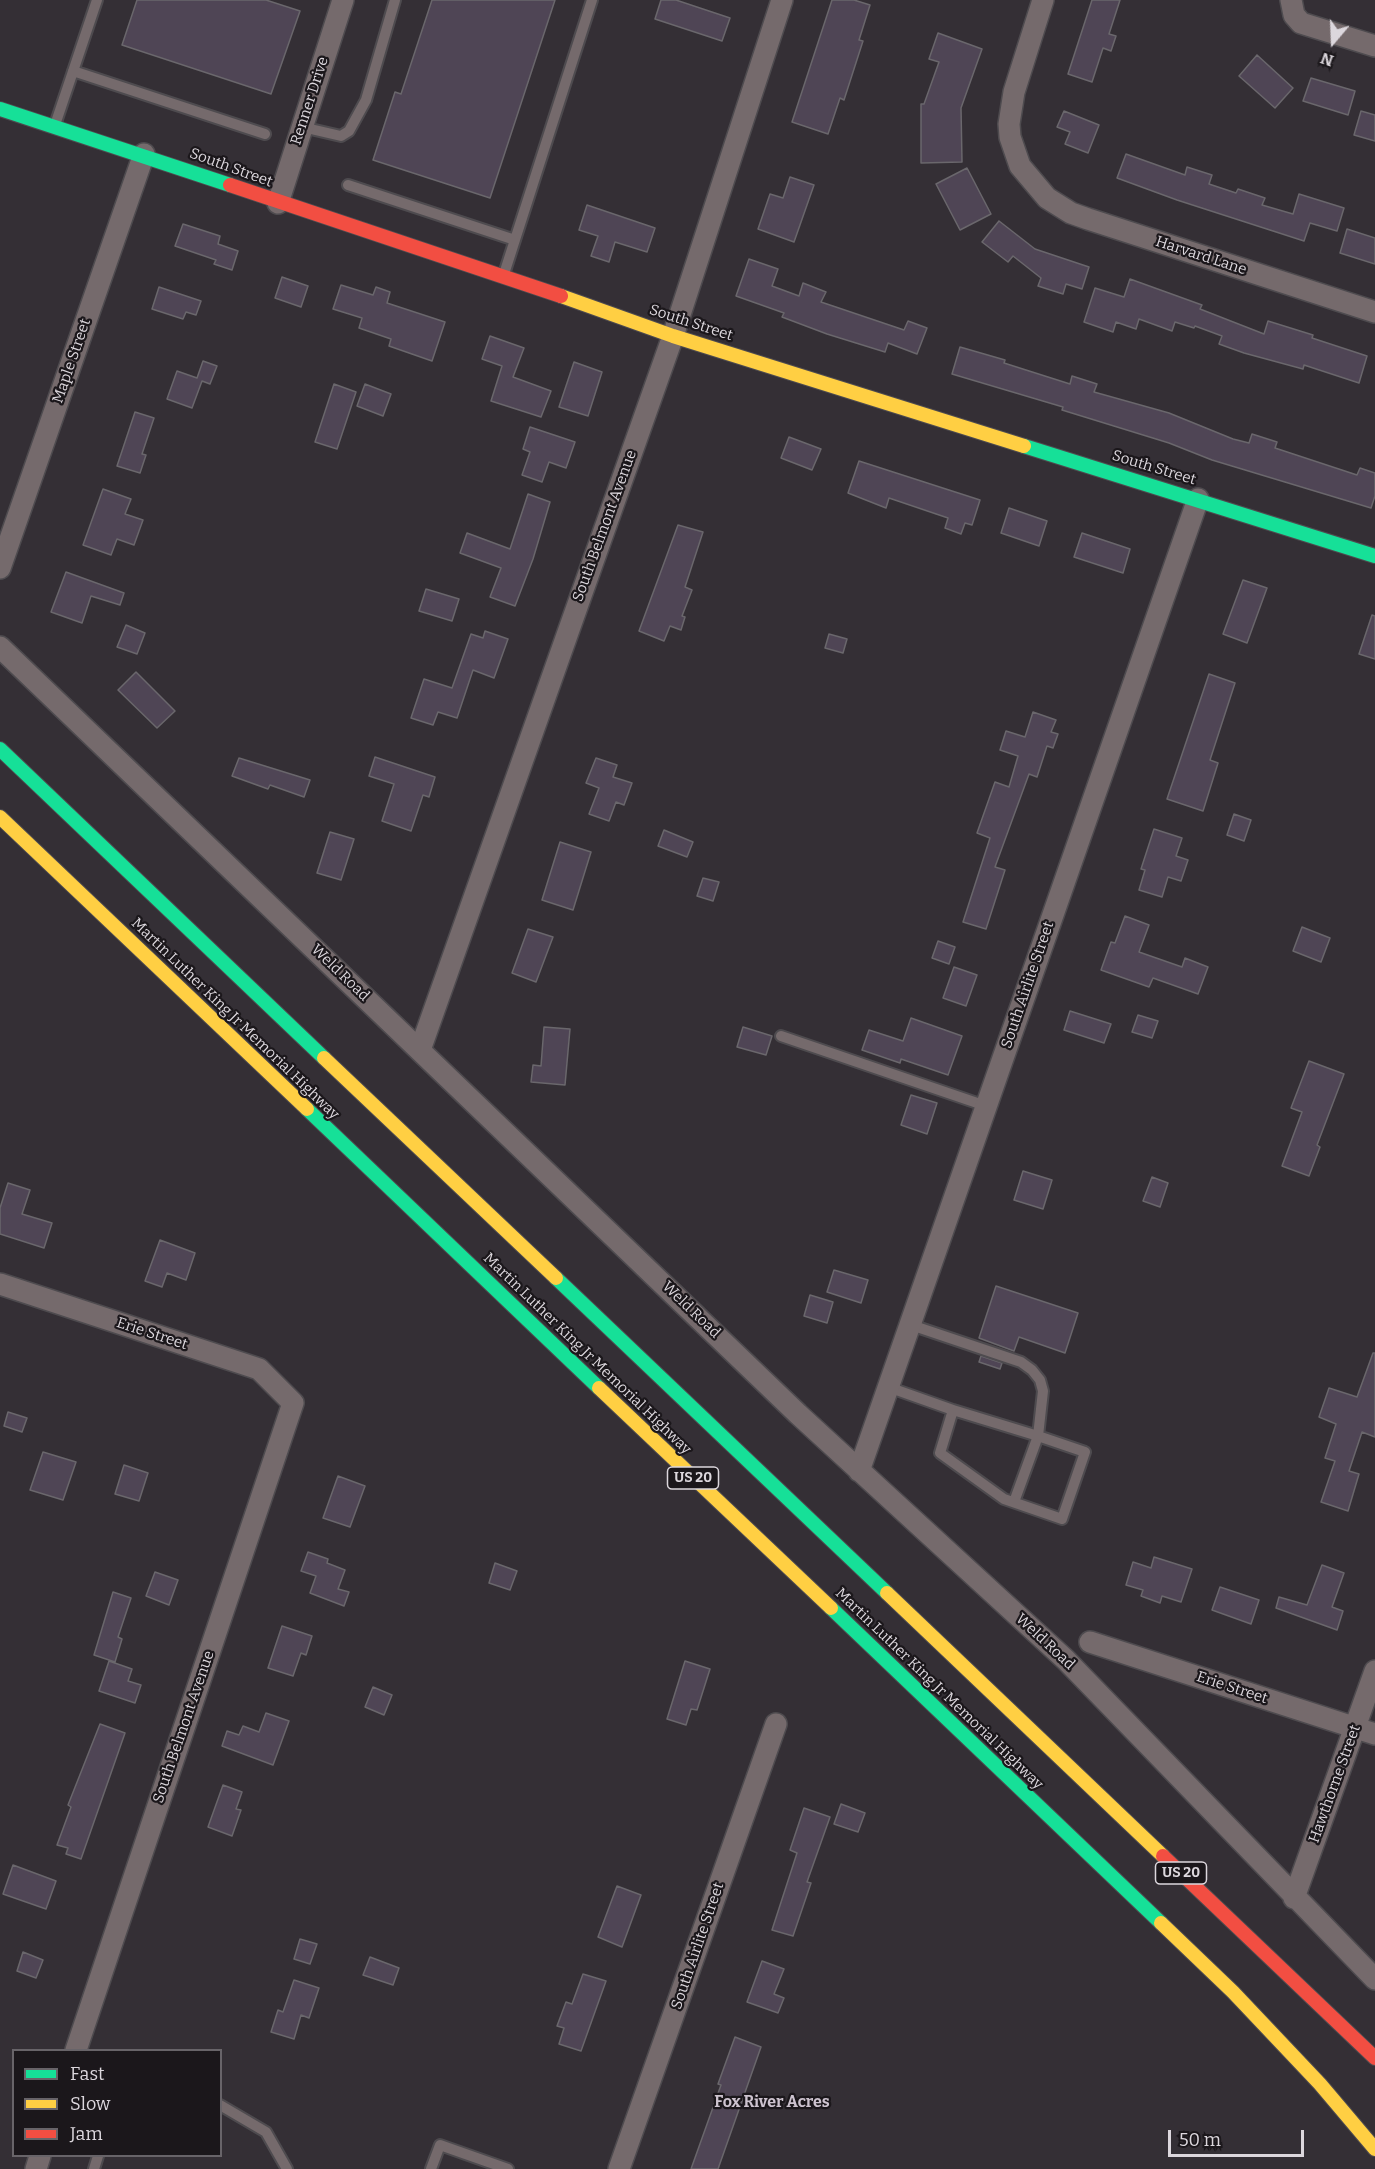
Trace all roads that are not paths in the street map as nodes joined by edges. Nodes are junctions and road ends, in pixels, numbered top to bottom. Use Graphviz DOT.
graph roads {
  1 [pos="97,0"];
  2 [pos="343,0"];
  3 [pos="394,0"];
  4 [pos="592,0"];
  5 [pos="781,0"];
  6 [pos="1043,0"];
  7 [pos="1291,0"];
  8 [pos="1375,46"];
  9 [pos="73,71"];
  10 [pos="0,109"];
  11 [pos="54,126"];
  12 [pos="302,128"];
  13 [pos="265,134"];
  14 [pos="144,154"];
  15 [pos="348,185"];
  16 [pos="278,202"];
  17 [pos="515,240"];
  18 [pos="504,275"];
  19 [pos="1375,312"];
  20 [pos="673,336"];
  21 [pos="1198,499"];
  22 [pos="1375,556"];
  23 [pos="0,568"];
  24 [pos="0,647"];
  25 [pos="0,749"];
  26 [pos="0,817"];
  27 [pos="781,1036"];
  28 [pos="420,1050"];
  29 [pos="986,1106"];
  30 [pos="0,1284"];
  31 [pos="911,1325"];
  32 [pos="888,1387"];
  33 [pos="293,1403"];
  34 [pos="953,1410"];
  35 [pos="1038,1436"];
  36 [pos="859,1471"];
  37 [pos="1014,1502"];
  38 [pos="1089,1642"];
  39 [pos="1375,1671"];
  40 [pos="776,1724"];
  41 [pos="1365,1730"];
  42 [pos="1294,1898"];
  43 [pos="1375,1979"];
  44 [pos="76,2049"];
  45 [pos="1375,2058"];
  46 [pos="222,2106"];
  47 [pos="1375,2149"];
  48 [pos="287,2169"];
  49 [pos="431,2169"];
  50 [pos="508,2169"];
  51 [pos="619,2169"];
  1 -- 9 [label="lane"];
  2 -- 12 [label="street, Renner Drive"];
  3 -- 12 [label="lane"];
  4 -- 17 [label="lane"];
  5 -- 20 [label="street, South Belmont Avenue"];
  6 -- 19 [label="street, Harvard Lane"];
  7 -- 8 [label="street"];
  9 -- 11 [label="lane"];
  9 -- 13 [label="lane"];
  10 -- 11 [label="main road, South Street"];
  11 -- 14 [label="main road, South Street"];
  12 -- 16 [label="street, Renner Drive"];
  14 -- 16 [label="main road, South Street"];
  14 -- 23 [label="street, Maple Street"];
  15 -- 17 [label="lane"];
  16 -- 18 [label="main road, South Street"];
  17 -- 18 [label="lane"];
  18 -- 20 [label="main road, South Street"];
  20 -- 21 [label="main road, South Street"];
  20 -- 28 [label="street, South Belmont Avenue"];
  21 -- 22 [label="main road, South Street"];
  21 -- 29 [label="street, South Airlite Street"];
  24 -- 28 [label="street, Weld Road"];
  25 -- 45 [label="main road, US 20"];
  26 -- 47 [label="main road, Martin Luther King Jr Memorial Highway / US 20"];
  27 -- 29 [label="lane"];
  28 -- 36 [label="street, Weld Road"];
  29 -- 31 [label="street, South Airlite Street"];
  30 -- 33 [label="street, Erie Street"];
  31 -- 32 [label="street, South Airlite Street"];
  31 -- 35 [label="lane"];
  32 -- 34 [label="lane"];
  32 -- 36 [label="street, South Airlite Street"];
  33 -- 44 [label="street, South Belmont Avenue"];
  34 -- 35 [label="lane"];
  34 -- 37 [label="lane"];
  35 -- 37 [label="lane"];
  35 -- 37 [label="lane"];
  36 -- 42 [label="street, Weld Road"];
  38 -- 41 [label="street, Erie Street"];
  39 -- 41 [label="street, Hawthorne Street"];
  40 -- 51 [label="street, South Airlite Street"];
  41 -- 42 [label="street, Hawthorne Street"];
  42 -- 43 [label="street, Weld Road"];
  46 -- 48 [label="lane"];
  49 -- 50 [label="lane"];
}
